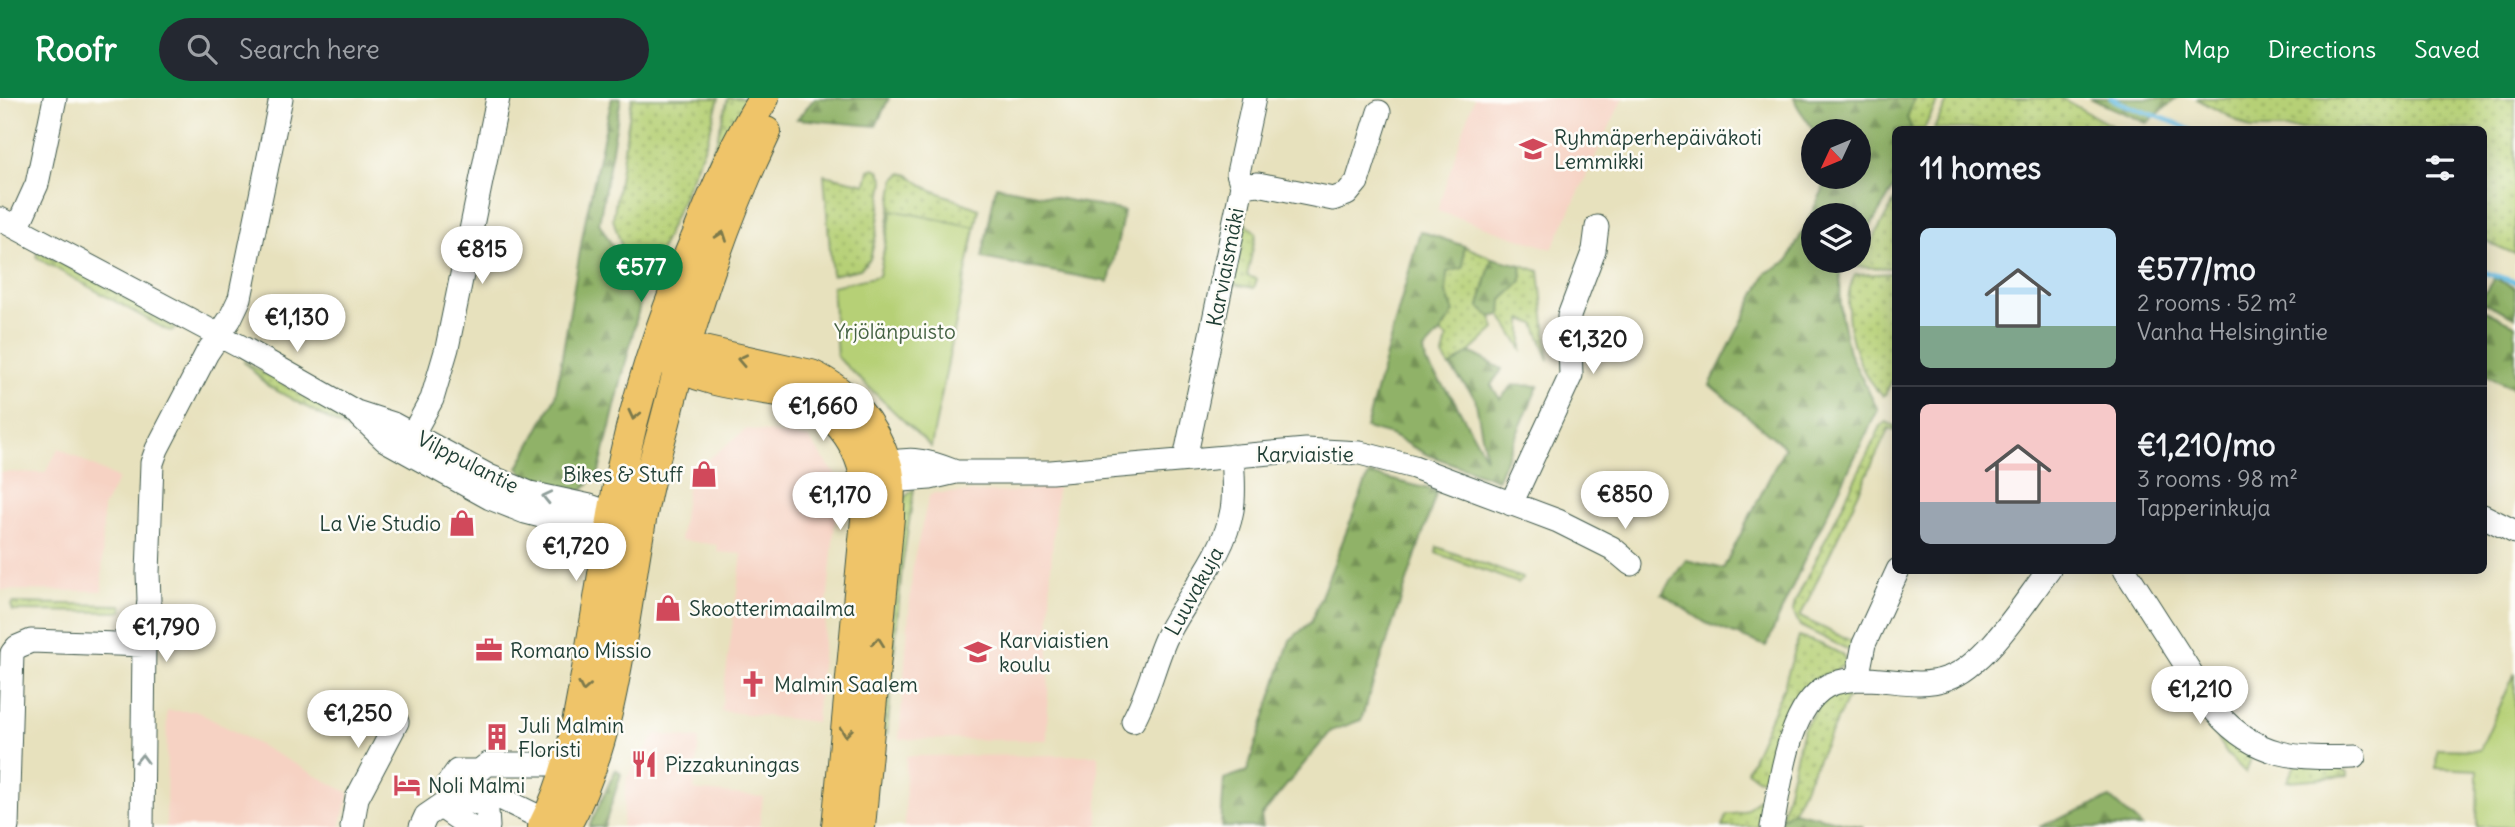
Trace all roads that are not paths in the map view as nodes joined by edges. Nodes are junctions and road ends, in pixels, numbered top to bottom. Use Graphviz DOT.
graph roads {
  1 [pos="55,98"];
  2 [pos="281,98"];
  3 [pos="498,98"];
  4 [pos="764,98"];
  5 [pos="783,98"];
  6 [pos="1254,98"];
  7 [pos="1379,112"];
  8 [pos="1242,186"];
  9 [pos="8,223"];
  10 [pos="1597,228"];
  11 [pos="219,337"];
  12 [pos="652,350"];
  13 [pos="682,358"];
  14 [pos="409,443"];
  15 [pos="1232,456"];
  16 [pos="1185,459"];
  17 [pos="881,474"];
  18 [pos="1511,504"];
  19 [pos="2487,518"];
  20 [pos="612,523"];
  21 [pos="640,530"];
  22 [pos="2515,532"];
  23 [pos="1631,564"];
  24 [pos="1896,574"];
  25 [pos="2046,574"];
  26 [pos="2128,574"];
  27 [pos="144,645"];
  28 [pos="1857,679"];
  29 [pos="1133,721"];
  30 [pos="397,722"];
  31 [pos="540,757"];
  32 [pos="2354,757"];
  33 [pos="456,790"];
  34 [pos="538,821"];
  35 [pos="7,827"];
  36 [pos="142,827"];
  37 [pos="352,827"];
  38 [pos="421,827"];
  39 [pos="470,827"];
  40 [pos="488,827"];
  41 [pos="565,827"];
  42 [pos="837,827"];
  43 [pos="860,827"];
  44 [pos="1772,827"];
  1 -- 9 [label="street"];
  2 -- 11 [label="street"];
  3 -- 14 [label="street"];
  4 -- 12 [label="main road"];
  13 -- 5 [label="main road, one-way"];
  6 -- 8 [label="street"];
  7 -- 8 [label="street, Karviaismäki"];
  8 -- 16 [label="street, Karviaismäki"];
  9 -- 11 [label="street, Vilppulantie"];
  10 -- 18 [label="street"];
  11 -- 14 [label="street, Vilppulantie"];
  11 -- 27 [label="street"];
  12 -- 13 [label="main road"];
  12 -- 20 [label="main road, one-way"];
  13 -- 17 [label="main road"];
  13 -- 21 [label="main road"];
  14 -- 20 [label="street, Vilppulantie"];
  15 -- 16 [label="street, Karviaistie"];
  15 -- 18 [label="street, Karviaistie"];
  15 -- 29 [label="street, Luuvakuja"];
  16 -- 17 [label="street, Karviaistie"];
  17 -- 42 [label="main road, one-way"];
  43 -- 17 [label="main road, one-way"];
  18 -- 23 [label="street, Karviaistie"];
  19 -- 22 [label="street"];
  20 -- 21 [label="street, Vilppulantie"];
  20 -- 34 [label="main road, one-way"];
  21 -- 41 [label="main road"];
  24 -- 28 [label="street"];
  25 -- 28 [label="street"];
  26 -- 32 [label="street"];
  27 -- 35 [label="street"];
  36 -- 27 [label="street, one-way"];
  28 -- 44 [label="street"];
  30 -- 37 [label="street"];
  31 -- 33 [label="street"];
  33 -- 34 [label="street"];
  33 -- 38 [label="street"];
  33 -- 39 [label="street"];
  33 -- 40 [label="street"];
}
